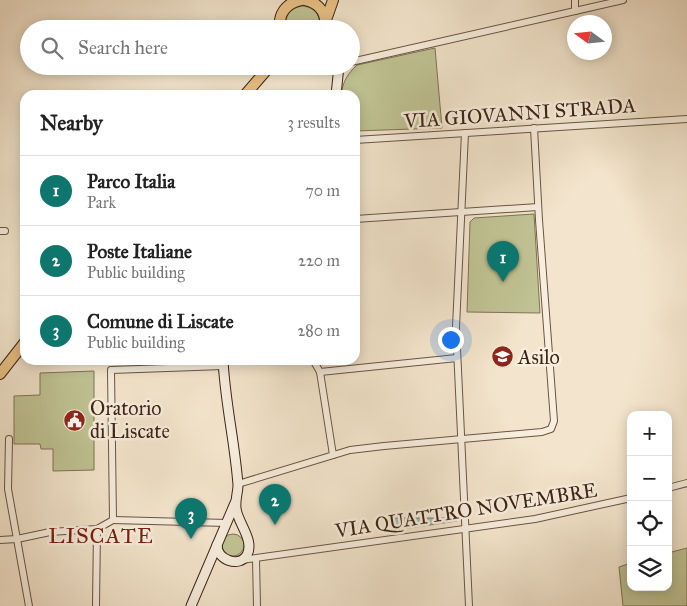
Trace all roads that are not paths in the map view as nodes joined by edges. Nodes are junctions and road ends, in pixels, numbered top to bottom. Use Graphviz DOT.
graph roads {
  1 [pos="304,0"];
  2 [pos="332,0"];
  3 [pos="575,0"];
  4 [pos="623,0"];
  5 [pos="575,10"];
  6 [pos="280,20"];
  7 [pos="325,20"];
  8 [pos="327,20"];
  9 [pos="360,60"];
  10 [pos="264,75"];
  11 [pos="338,75"];
  12 [pos="262,77"];
  13 [pos="250,90"];
  14 [pos="337,90"];
  15 [pos="687,119"];
  16 [pos="534,128"];
  17 [pos="465,133"];
  18 [pos="360,140"];
  19 [pos="538,207"];
  20 [pos="461,212"];
  21 [pos="360,219"];
  22 [pos="20,347"];
  23 [pos="20,348"];
  24 [pos="457,358"];
  25 [pos="191,365"];
  26 [pos="223,365"];
  27 [pos="316,365"];
  28 [pos="0,369"];
  29 [pos="320,372"];
  30 [pos="0,374"];
  31 [pos="9,439"];
  32 [pos="461,439"];
  33 [pos="333,455"];
  34 [pos="687,483"];
  35 [pos="238,484"];
  36 [pos="672,487"];
  37 [pos="236,499"];
  38 [pos="627,499"];
  39 [pos="113,520"];
  40 [pos="226,523"];
  41 [pos="97,529"];
  42 [pos="466,530"];
  43 [pos="243,531"];
  44 [pos="222,534"];
  45 [pos="17,539"];
  46 [pos="0,540"];
  47 [pos="217,545"];
  48 [pos="249,546"];
  49 [pos="256,559"];
  50 [pos="241,560"];
  51 [pos="231,561"];
  52 [pos="208,566"];
  53 [pos="29,606"];
  54 [pos="96,606"];
  55 [pos="191,606"];
  56 [pos="257,606"];
  57 [pos="469,606"];
  1 -- 6 [label="main road"];
  1 -- 7 [label="main road"];
  2 -- 8 [label="main road"];
  3 -- 5 [label="street"];
  4 -- 5 [label="street"];
  5 -- 9 [label="street"];
  10 -- 12 [label="main road"];
  11 -- 14 [label="street"];
  12 -- 13 [label="main road"];
  15 -- 16 [label="street, VIA GIOVANNI STRADA"];
  16 -- 17 [label="street, VIA GIOVANNI STRADA"];
  16 -- 19 [label="street"];
  17 -- 18 [label="street, VIA GIOVANNI STRADA"];
  17 -- 20 [label="street"];
  19 -- 20 [label="street"];
  19 -- 32 [label="street"];
  20 -- 21 [label="street"];
  20 -- 24 [label="street"];
  22 -- 28 [label="main road"];
  23 -- 30 [label="main road"];
  24 -- 29 [label="street"];
  24 -- 32 [label="street"];
  25 -- 39 [label="street"];
  26 -- 35 [label="street"];
  27 -- 29 [label="street"];
  29 -- 33 [label="street"];
  31 -- 45 [label="street"];
  32 -- 33 [label="street"];
  32 -- 42 [label="street"];
  33 -- 35 [label="street"];
  34 -- 36 [label="street"];
  35 -- 37 [label="street"];
  37 -- 40 [label="street"];
  37 -- 43 [label="street"];
  38 -- 42 [label="street, VIA QUATTRO NOVEMBRE"];
  39 -- 40 [label="street"];
  39 -- 41 [label="street"];
  40 -- 43 [label="street"];
  40 -- 44 [label="street"];
  41 -- 45 [label="street"];
  41 -- 54 [label="street"];
  42 -- 49 [label="street, VIA QUATTRO NOVEMBRE"];
  42 -- 57 [label="street"];
  43 -- 44 [label="street"];
  43 -- 48 [label="street"];
  44 -- 47 [label="street"];
  45 -- 46 [label="street"];
  45 -- 53 [label="street"];
  47 -- 51 [label="street"];
  47 -- 52 [label="street"];
  48 -- 49 [label="street"];
  48 -- 50 [label="street"];
  49 -- 50 [label="street, VIA QUATTRO NOVEMBRE"];
  49 -- 56 [label="street"];
  50 -- 51 [label="street"];
  51 -- 52 [label="street"];
  52 -- 55 [label="street"];
}
